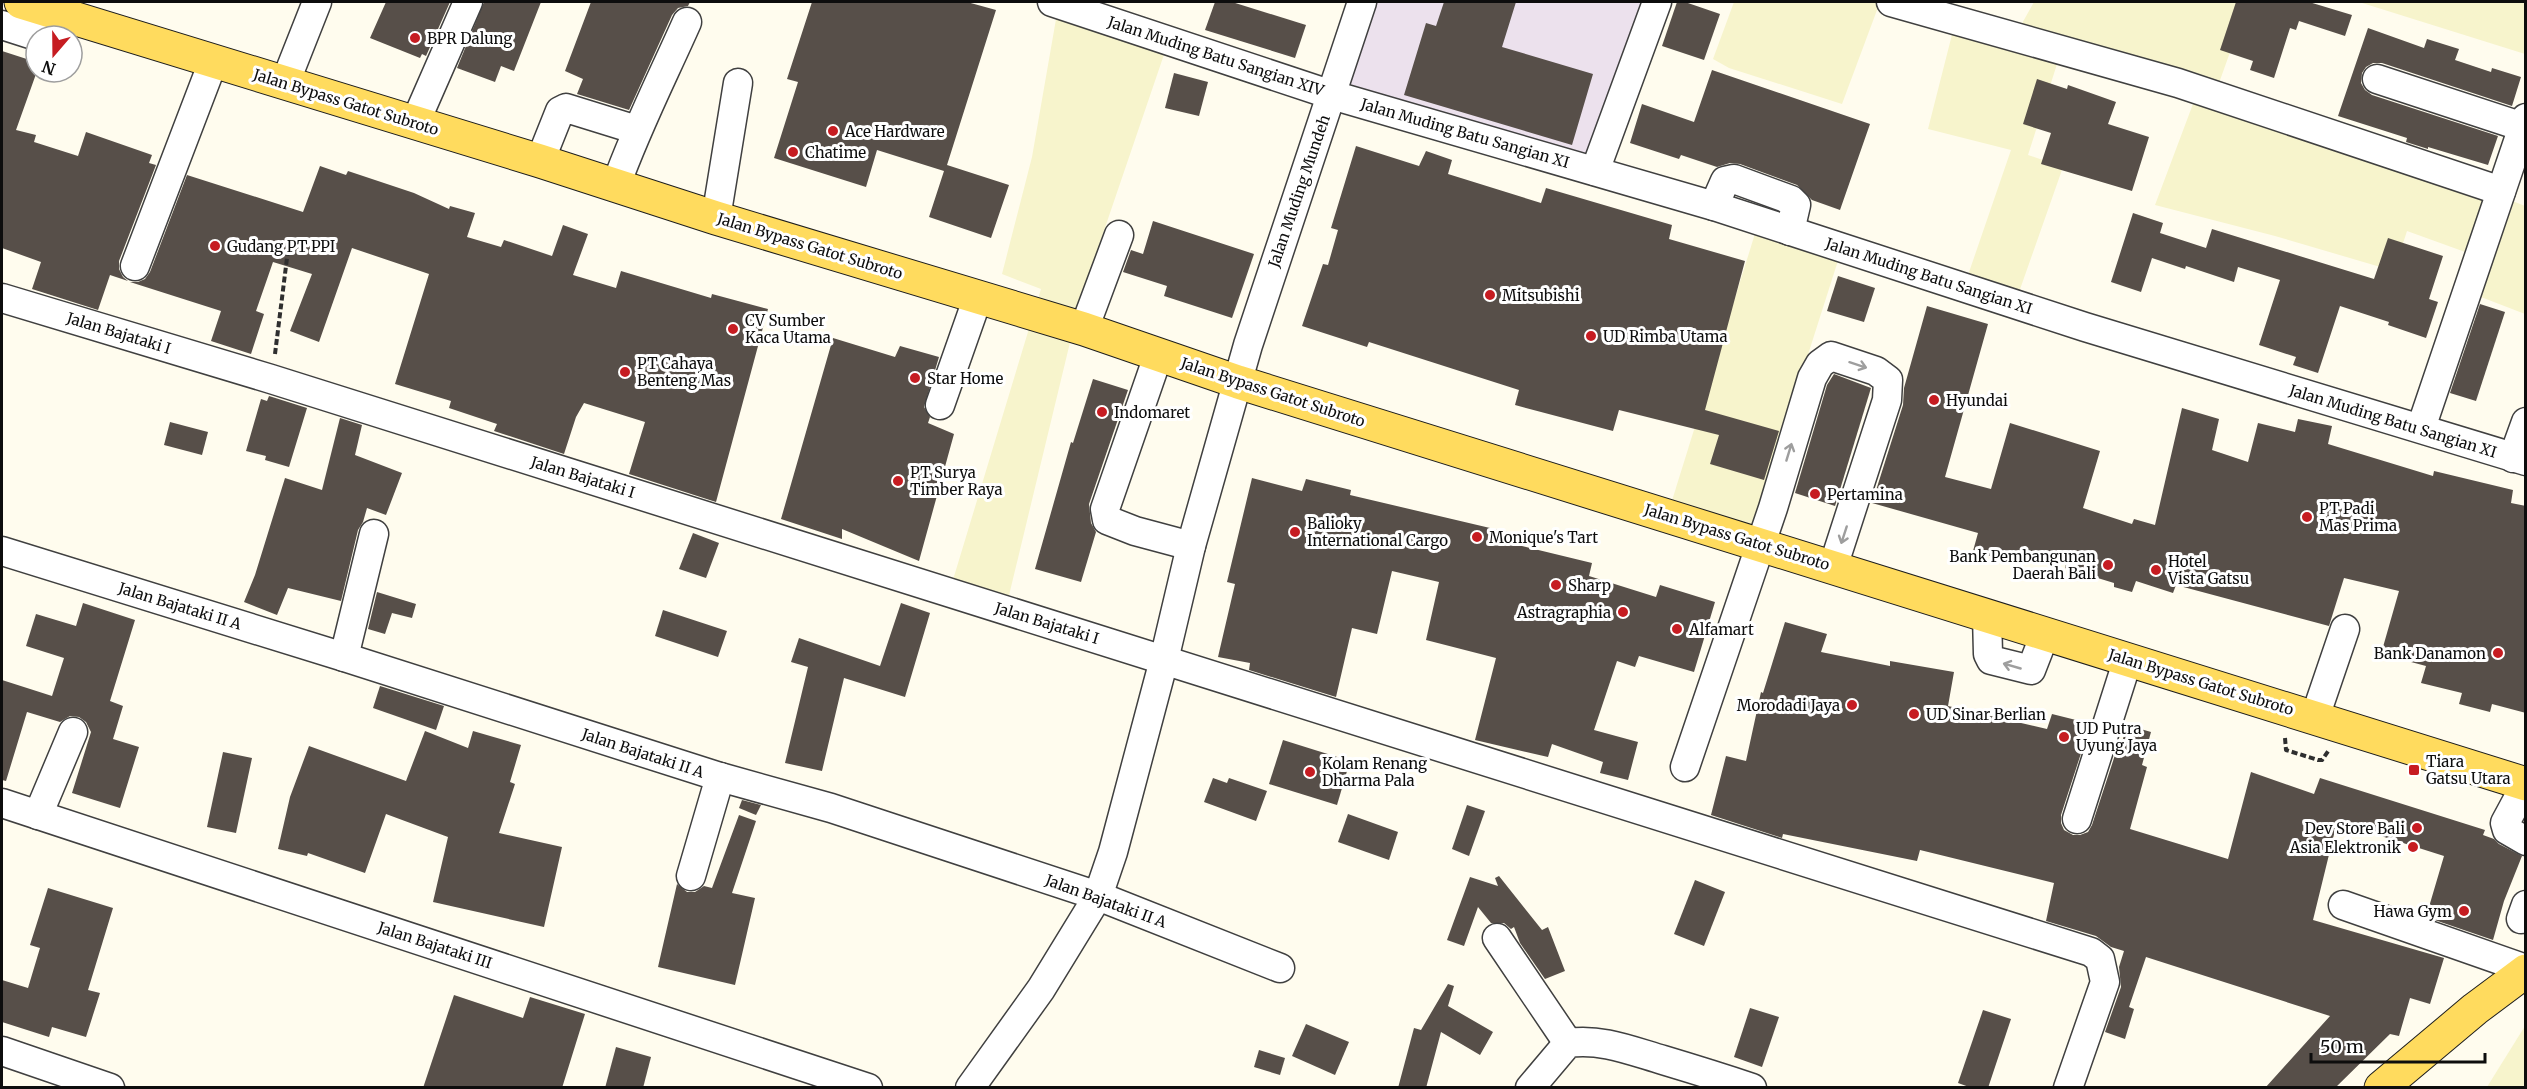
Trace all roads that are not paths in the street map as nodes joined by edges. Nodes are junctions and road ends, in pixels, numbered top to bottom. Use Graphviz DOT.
graph roads {
  1 [pos="317,2"];
  2 [pos="468,2"];
  3 [pos="1362,2"];
  4 [pos="1657,2"];
  5 [pos="1891,2"];
  6 [pos="1062,3"];
  7 [pos="34,6"];
  8 [pos="687,22"];
  9 [pos="2,25"];
  10 [pos="213,62"];
  11 [pos="2377,79"];
  12 [pos="285,83"];
  13 [pos="738,83"];
  14 [pos="1332,95"];
  15 [pos="2524,122"];
  16 [pos="415,123"];
  17 [pos="637,130"];
  18 [pos="540,161"];
  19 [pos="1595,171"];
  20 [pos="616,185"];
  21 [pos="2501,191"];
  22 [pos="716,218"];
  23 [pos="1119,236"];
  24 [pos="135,266"];
  25 [pos="978,297"];
  26 [pos="2,298"];
  27 [pos="1084,330"];
  28 [pos="1158,356"];
  29 [pos="1238,382"];
  30 [pos="940,405"];
  31 [pos="2526,422"];
  32 [pos="2421,428"];
  33 [pos="2519,460"];
  34 [pos="374,534"];
  35 [pos="1760,545"];
  36 [pos="1191,546"];
  37 [pos="2,551"];
  38 [pos="1833,567"];
  39 [pos="2345,628"];
  40 [pos="344,657"];
  41 [pos="2128,659"];
  42 [pos="1164,660"];
  43 [pos="2315,717"];
  44 [pos="73,732"];
  45 [pos="1685,767"];
  46 [pos="720,777"];
  47 [pos="2526,784"];
  48 [pos="2,803"];
  49 [pos="38,815"];
  50 [pos="2077,819"];
  51 [pos="2526,841"];
  52 [pos="691,876"];
  53 [pos="1098,896"];
  54 [pos="2343,905"];
  55 [pos="1497,938"];
  56 [pos="1280,968"];
  57 [pos="2526,970"];
  58 [pos="1568,1043"];
  59 [pos="2,1051"];
  60 [pos="110,1088"];
  61 [pos="868,1088"];
  62 [pos="970,1088"];
  63 [pos="1530,1088"];
  64 [pos="1752,1088"];
  65 [pos="2068,1088"];
  66 [pos="2381,1088"];
  1 -- 12 [label="street"];
  2 -- 16 [label="street"];
  3 -- 14 [label="street, Jalan Muding Mundeh"];
  4 -- 19 [label="street"];
  5 -- 21 [label="street"];
  6 -- 14 [label="street, Jalan Muding Batu Sangian XIV"];
  7 -- 9 [label="street"];
  7 -- 10 [label="main road, Jalan Bypass Gatot Subroto"];
  8 -- 17 [label="street"];
  10 -- 12 [label="main road, Jalan Bypass Gatot Subroto"];
  10 -- 24 [label="street"];
  11 -- 15 [label="street"];
  12 -- 16 [label="main road, Jalan Bypass Gatot Subroto"];
  13 -- 22 [label="street"];
  14 -- 19 [label="street, Jalan Muding Batu Sangian XI"];
  14 -- 29 [label="street, Jalan Muding Mundeh"];
  15 -- 21 [label="street"];
  16 -- 18 [label="main road, Jalan Bypass Gatot Subroto"];
  17 -- 18 [label="street"];
  17 -- 20 [label="street"];
  18 -- 20 [label="main road, Jalan Bypass Gatot Subroto"];
  19 -- 32 [label="street, Jalan Muding Batu Sangian XI"];
  20 -- 22 [label="main road, Jalan Bypass Gatot Subroto"];
  21 -- 32 [label="street"];
  22 -- 25 [label="main road, Jalan Bypass Gatot Subroto"];
  23 -- 27 [label="street"];
  25 -- 27 [label="main road, Jalan Bypass Gatot Subroto"];
  25 -- 30 [label="street"];
  26 -- 42 [label="street, Jalan Bajataki I"];
  27 -- 28 [label="main road, Jalan Bypass Gatot Subroto"];
  28 -- 29 [label="main road, Jalan Bypass Gatot Subroto"];
  28 -- 36 [label="street"];
  29 -- 35 [label="main road, Jalan Bypass Gatot Subroto"];
  29 -- 36 [label="street, Jalan Muding Mundeh"];
  31 -- 33 [label="street"];
  32 -- 33 [label="street, Jalan Muding Batu Sangian XI"];
  34 -- 40 [label="street"];
  35 -- 38 [label="main road, Jalan Bypass Gatot Subroto"];
  35 -- 38 [label="street, one-way"];
  35 -- 45 [label="street"];
  36 -- 42 [label="street, Jalan Muding Mundeh"];
  37 -- 40 [label="street, Jalan Bajataki II A"];
  38 -- 41 [label="main road, Jalan Bypass Gatot Subroto"];
  39 -- 43 [label="street"];
  40 -- 46 [label="street, Jalan Bajataki II A"];
  41 -- 43 [label="main road, Jalan Bypass Gatot Subroto"];
  41 -- 50 [label="street"];
  42 -- 53 [label="street, Jalan Muding Mundeh"];
  42 -- 65 [label="street, Jalan Bajataki I"];
  43 -- 47 [label="main road, Jalan Bypass Gatot Subroto"];
  44 -- 49 [label="street"];
  46 -- 52 [label="street"];
  46 -- 53 [label="street, Jalan Bajataki II A"];
  47 -- 51 [label="street"];
  48 -- 49 [label="street, Jalan Bajataki III"];
  49 -- 61 [label="street, Jalan Bajataki III"];
  53 -- 56 [label="street, Jalan Bajataki II A"];
  53 -- 62 [label="street, Jalan Muding Mundeh"];
  54 -- 57 [label="street"];
  55 -- 58 [label="street"];
  57 -- 66 [label="main road"];
  58 -- 63 [label="street"];
  58 -- 64 [label="street"];
  59 -- 60 [label="street"];
}
